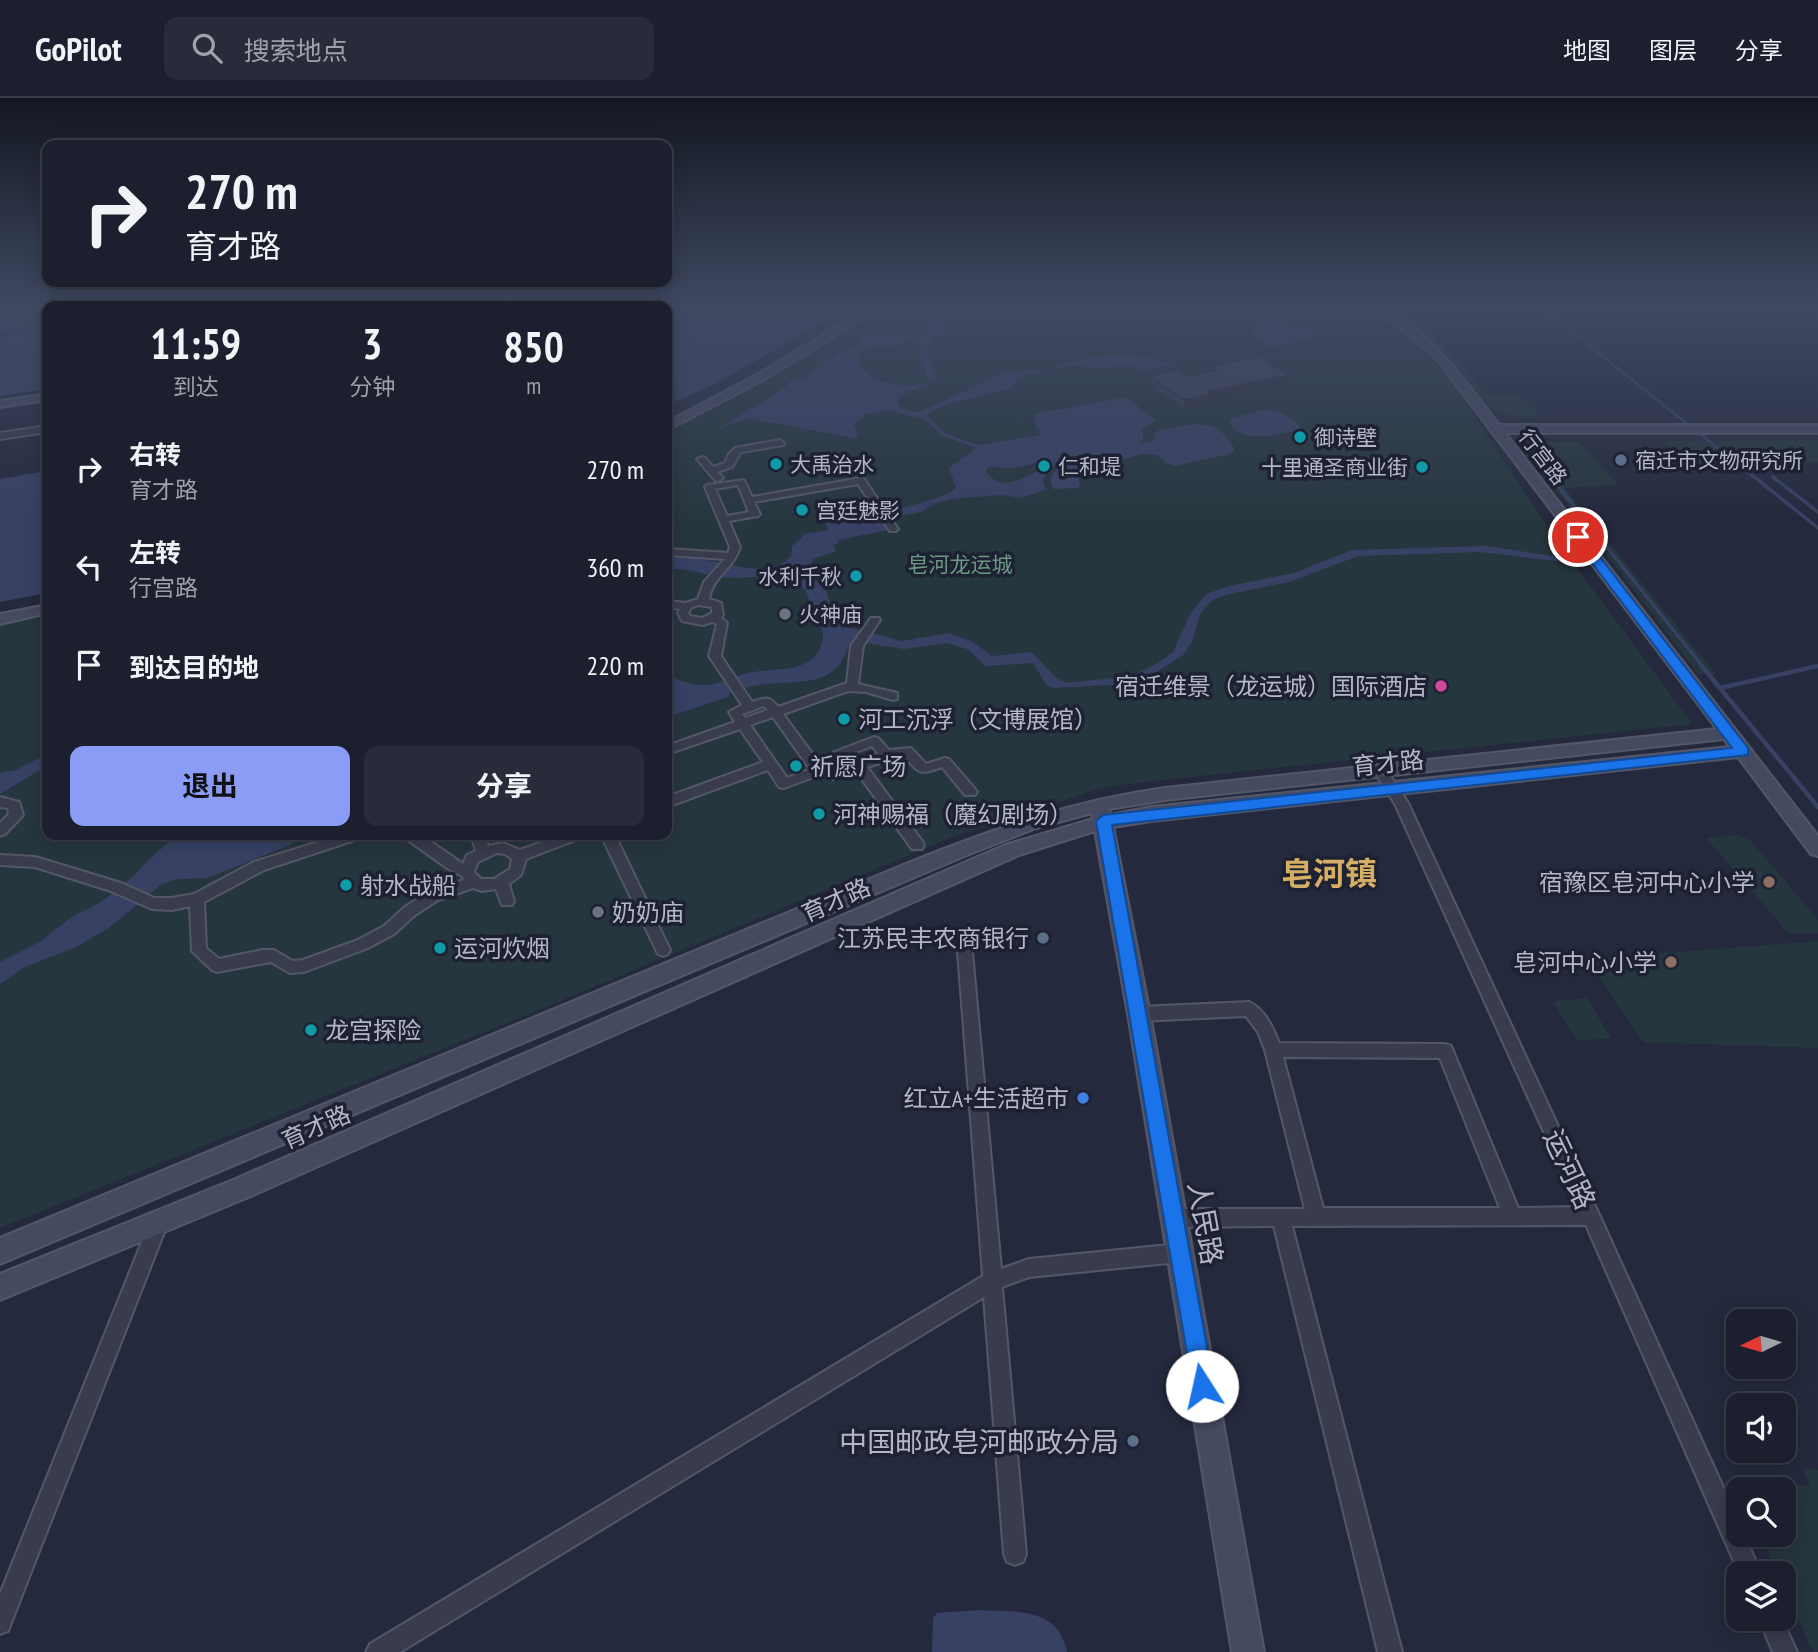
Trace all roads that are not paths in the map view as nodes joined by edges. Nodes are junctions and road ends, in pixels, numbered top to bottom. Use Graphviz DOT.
graph roads {
  1 [pos="760,379"];
  2 [pos="1457,379"];
  3 [pos="42,398"];
  4 [pos="0,404"];
  5 [pos="1477,404"];
  6 [pos="672,424"];
  7 [pos="1495,429"];
  8 [pos="1560,429"];
  9 [pos="1818,429"];
  10 [pos="42,430"];
  11 [pos="0,436"];
  12 [pos="780,443"];
  13 [pos="701,458"];
  14 [pos="1519,461"];
  15 [pos="713,470"];
  16 [pos="722,485"];
  17 [pos="749,500"];
  18 [pos="724,519"];
  19 [pos="893,529"];
  20 [pos="672,552"];
  21 [pos="732,556"];
  22 [pos="703,601"];
  23 [pos="672,604"];
  24 [pos="687,606"];
  25 [pos="42,610"];
  26 [pos="714,618"];
  27 [pos="0,619"];
  28 [pos="875,620"];
  29 [pos="852,687"];
  30 [pos="893,696"];
  31 [pos="749,707"];
  32 [pos="775,712"];
  33 [pos="742,723"];
  34 [pos="1729,733"];
  35 [pos="672,748"];
  36 [pos="1743,751"];
  37 [pos="886,755"];
  38 [pos="771,764"];
  39 [pos="859,766"];
  40 [pos="823,769"];
  41 [pos="1380,771"];
  42 [pos="1392,789"];
  43 [pos="970,792"];
  44 [pos="672,800"];
  45 [pos="0,802"];
  46 [pos="1101,813"];
  47 [pos="0,831"];
  48 [pos="341,840"];
  49 [pos="419,840"];
  50 [pos="479,840"];
  51 [pos="562,840"];
  52 [pos="610,840"];
  53 [pos="917,845"];
  54 [pos="1818,849"];
  55 [pos="483,852"];
  56 [pos="517,856"];
  57 [pos="0,860"];
  58 [pos="470,877"];
  59 [pos="501,882"];
  60 [pos="197,899"];
  61 [pos="507,901"];
  62 [pos="663,950"];
  63 [pos="965,953"];
  64 [pos="1139,1014"];
  65 [pos="1273,1050"];
  66 [pos="1512,1216"];
  67 [pos="1591,1216"];
  68 [pos="1281,1217"];
  69 [pos="1316,1217"];
  70 [pos="1174,1218"];
  71 [pos="159,1222"];
  72 [pos="0,1251"];
  73 [pos="1179,1253"];
  74 [pos="992,1281"];
  75 [pos="0,1287"];
  76 [pos="1015,1554"];
  77 [pos="1745,1561"];
  78 [pos="0,1623"];
  79 [pos="1775,1631"];
  80 [pos="378,1652"];
  81 [pos="1248,1652"];
  82 [pos="1390,1652"];
  83 [pos="1785,1652"];
  1 -- 6 [label="street"];
  2 -- 5 [label="street, 行宫路"];
  3 -- 4 [label="street"];
  5 -- 7 [label="street, 行宫路"];
  5 -- 8 [label="street"];
  7 -- 8 [label="street"];
  7 -- 14 [label="street, 行宫路"];
  8 -- 9 [label="street"];
  8 -- 14 [label="street"];
  10 -- 11 [label="street"];
  12 -- 15 [label="street"];
  13 -- 15 [label="street"];
  14 -- 34 [label="street, 行宫路"];
  15 -- 16 [label="street"];
  16 -- 17 [label="street"];
  16 -- 18 [label="street"];
  17 -- 18 [label="street"];
  17 -- 19 [label="street"];
  18 -- 21 [label="street"];
  20 -- 21 [label="street"];
  21 -- 22 [label="street"];
  22 -- 24 [label="street"];
  22 -- 26 [label="street"];
  23 -- 24 [label="street"];
  24 -- 26 [label="street"];
  25 -- 27 [label="street"];
  26 -- 31 [label="street"];
  28 -- 29 [label="street"];
  29 -- 30 [label="street"];
  29 -- 32 [label="street"];
  31 -- 32 [label="street"];
  31 -- 33 [label="street"];
  32 -- 33 [label="street"];
  32 -- 40 [label="street"];
  33 -- 35 [label="street"];
  33 -- 38 [label="street"];
  34 -- 36 [label="street, 行宫路"];
  34 -- 41 [label="street, 育才路"];
  36 -- 42 [label="street, 育才路"];
  36 -- 54 [label="street, 行宫路"];
  37 -- 39 [label="street"];
  37 -- 40 [label="street"];
  37 -- 43 [label="street"];
  38 -- 40 [label="street"];
  38 -- 44 [label="street"];
  39 -- 40 [label="street"];
  39 -- 53 [label="street"];
  41 -- 42 [label="street, 运河路"];
  41 -- 46 [label="street, 育才路"];
  42 -- 46 [label="street, 育才路"];
  42 -- 67 [label="street, 运河路"];
  45 -- 47 [label="street"];
  46 -- 64 [label="street, 人民路"];
  46 -- 71 [label="street, 育才路"];
  46 -- 72 [label="street, 育才路"];
  48 -- 60 [label="street"];
  49 -- 58 [label="street"];
  50 -- 55 [label="street"];
  51 -- 56 [label="street"];
  52 -- 62 [label="street"];
  55 -- 56 [label="street"];
  55 -- 58 [label="street"];
  56 -- 59 [label="street"];
  57 -- 60 [label="street"];
  58 -- 59 [label="street"];
  58 -- 60 [label="street"];
  59 -- 61 [label="street"];
  63 -- 74 [label="street"];
  64 -- 65 [label="street"];
  64 -- 70 [label="street, 人民路"];
  65 -- 66 [label="street"];
  65 -- 69 [label="street"];
  66 -- 67 [label="street"];
  66 -- 69 [label="street"];
  67 -- 77 [label="street, 运河路"];
  68 -- 69 [label="street"];
  68 -- 70 [label="street"];
  68 -- 82 [label="street"];
  70 -- 73 [label="street, 人民路"];
  71 -- 75 [label="street, 育才路"];
  71 -- 78 [label="street"];
  73 -- 74 [label="street"];
  73 -- 81 [label="street, 人民路"];
  74 -- 76 [label="street"];
  74 -- 80 [label="street"];
  79 -- 83 [label="street"];
}
